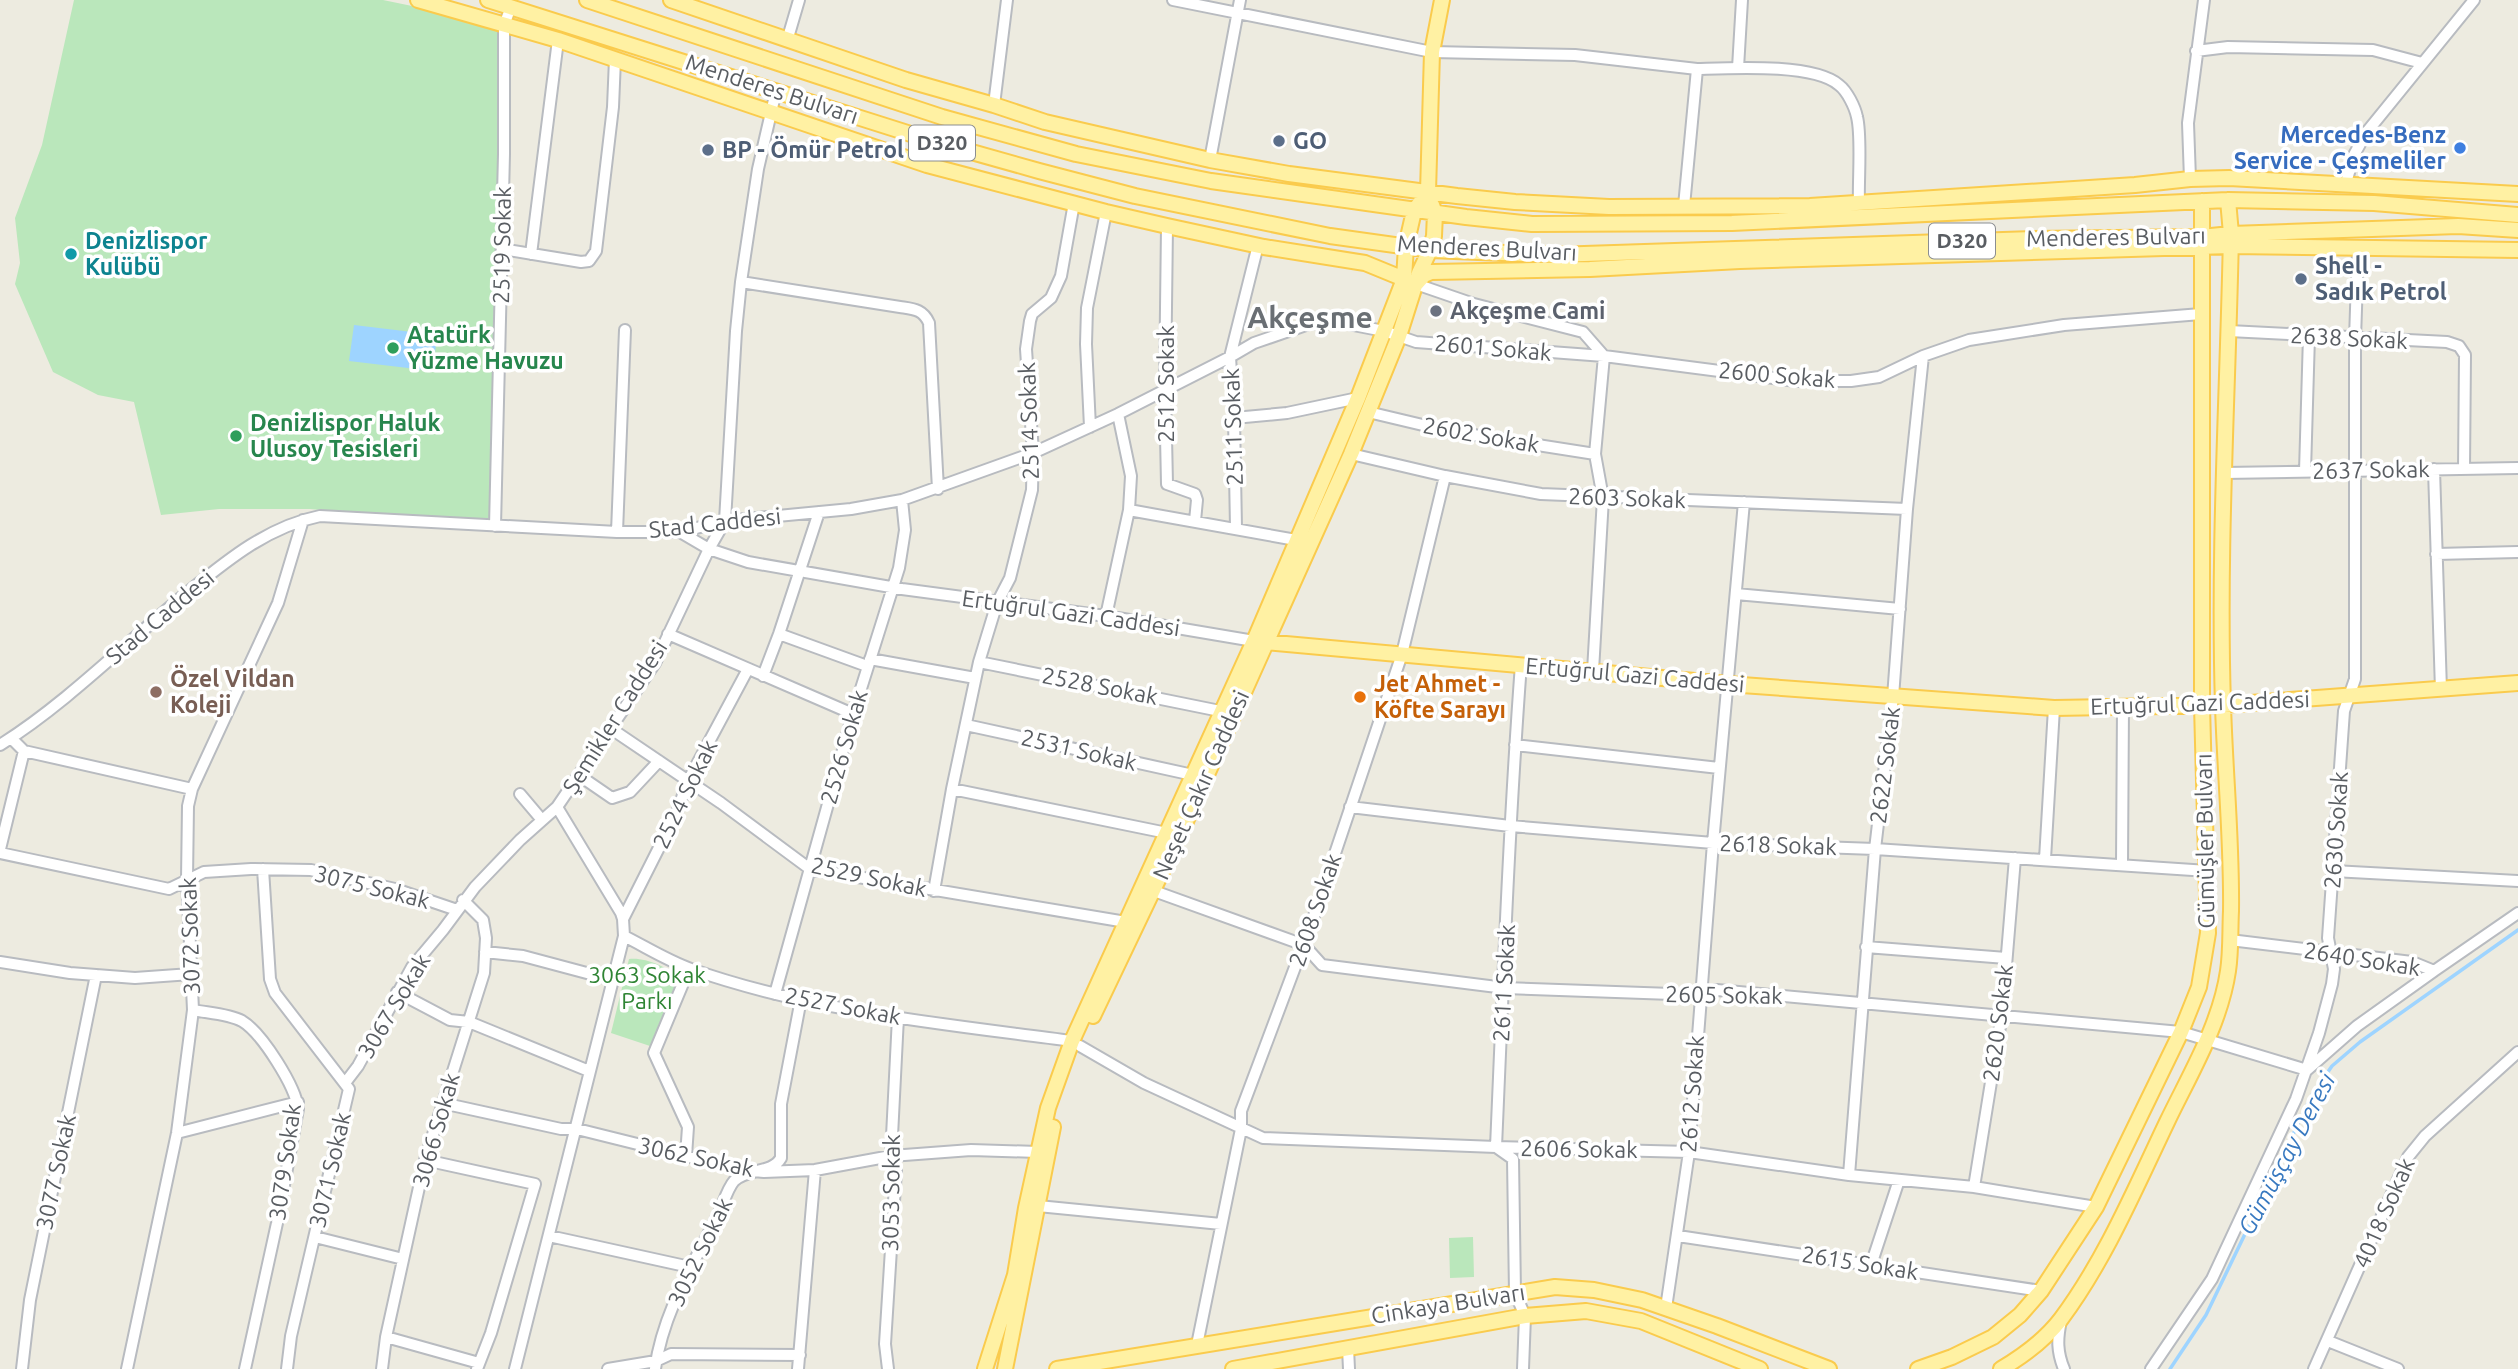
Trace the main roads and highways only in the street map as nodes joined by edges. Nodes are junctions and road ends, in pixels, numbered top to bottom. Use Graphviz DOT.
graph roads {
  1 [pos="418,0"];
  2 [pos="488,0"];
  3 [pos="587,0"];
  4 [pos="671,0"];
  5 [pos="1443,0"];
  6 [pos="1428,192"];
  7 [pos="2518,194"];
  8 [pos="2228,200"];
  9 [pos="2202,201"];
  10 [pos="1413,211"];
  11 [pos="1435,213"];
  12 [pos="2518,215"];
  13 [pos="2518,230"];
  14 [pos="2230,240"];
  15 [pos="2201,242"];
  16 [pos="1406,246"];
  17 [pos="1430,250"];
  18 [pos="2518,250"];
  19 [pos="1410,283"];
  20 [pos="1259,641"];
  21 [pos="2518,683"];
  22 [pos="2202,705"];
  23 [pos="2223,705"];
  24 [pos="1076,1043"];
  25 [pos="985,1369"];
  26 [pos="1005,1369"];
  27 [pos="1057,1369"];
  28 [pos="1233,1369"];
  29 [pos="1760,1369"];
  30 [pos="1829,1369"];
  31 [pos="1918,1369"];
  32 [pos="2001,1369"];
  1 -- 19 [label="main road"];
  2 -- 16 [label="main road, Menderes Bulvarı / D320"];
  3 -- 10 [label="main road, Menderes Bulvarı / D320"];
  4 -- 6 [label="main road"];
  5 -- 6 [label="main road"];
  6 -- 7 [label="main road"];
  6 -- 10 [label="main road"];
  6 -- 11 [label="main road"];
  8 -- 9 [label="main road, Menderes Bulvarı / D320"];
  8 -- 12 [label="main road, Menderes Bulvarı / D320"];
  8 -- 14 [label="main road, Gümüşler Bulvarı"];
  9 -- 11 [label="main road, Menderes Bulvarı / D320"];
  9 -- 15 [label="main road, Gümüşler Bulvarı"];
  10 -- 11 [label="main road, Menderes Bulvarı / D320"];
  10 -- 16 [label="main road, Neşet Çakır Caddesi"];
  11 -- 17 [label="main road, Neşet Çakır Caddesi"];
  13 -- 14 [label="main road, Menderes Bulvarı / D320"];
  14 -- 15 [label="main road, Menderes Bulvarı / D320"];
  14 -- 18 [label="main road"];
  14 -- 23 [label="main road, Gümüşler Bulvarı"];
  15 -- 17 [label="main road, Menderes Bulvarı / D320"];
  15 -- 19 [label="main road"];
  15 -- 22 [label="main road, Gümüşler Bulvarı"];
  16 -- 17 [label="main road, Menderes Bulvarı / D320"];
  16 -- 19 [label="main road, Neşet Çakır Caddesi"];
  17 -- 19 [label="main road, Neşet Çakır Caddesi"];
  19 -- 20 [label="main road, Neşet Çakır Caddesi"];
  19 -- 20 [label="main road, Neşet Çakır Caddesi"];
  20 -- 22 [label="main road, Ertuğrul Gazi Caddesi"];
  20 -- 24 [label="main road, Neşet Çakır Caddesi"];
  20 -- 24 [label="main road, Neşet Çakır Caddesi"];
  21 -- 23 [label="main road, Ertuğrul Gazi Caddesi"];
  22 -- 23 [label="main road, Ertuğrul Gazi Caddesi"];
  22 -- 31 [label="main road, Gümüşler Bulvarı"];
  23 -- 32 [label="main road, Gümüşler Bulvarı"];
  24 -- 25 [label="main road, Neşet Çakır Caddesi"];
  24 -- 26 [label="main road, Neşet Çakır Caddesi"];
  27 -- 30 [label="main road, Cinkaya Bulvarı"];
  28 -- 29 [label="main road, Cinkaya Bulvarı"];
}
